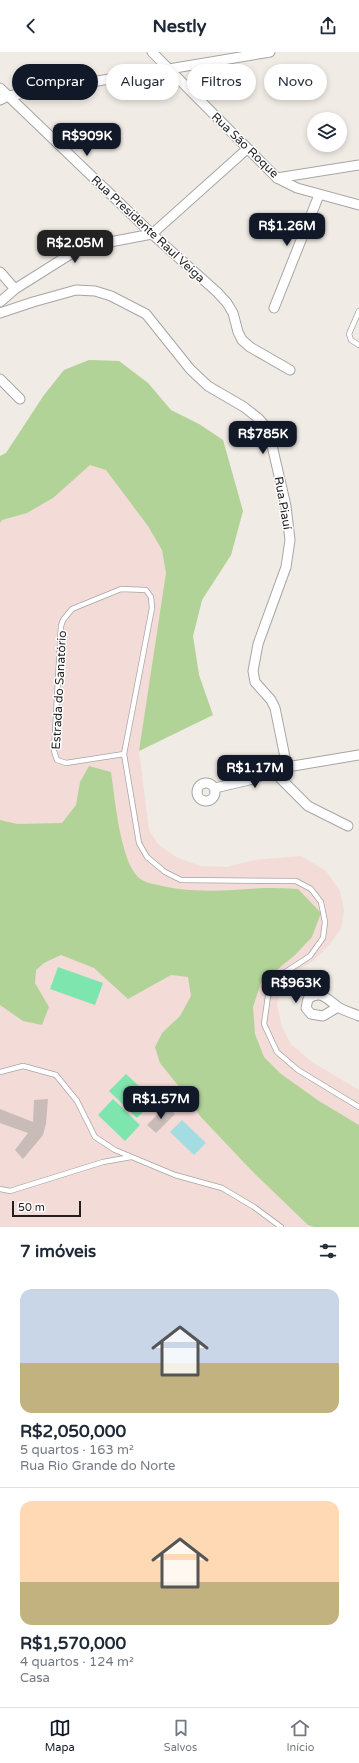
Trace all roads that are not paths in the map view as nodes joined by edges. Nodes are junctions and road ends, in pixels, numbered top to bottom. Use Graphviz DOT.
graph roads {
  1 [pos="152,52"];
  2 [pos="270,52"];
  3 [pos="164,64"];
  4 [pos="179,67"];
  5 [pos="179,79"];
  6 [pos="106,80"];
  7 [pos="0,88"];
  8 [pos="4,98"];
  9 [pos="248,149"];
  10 [pos="359,165"];
  11 [pos="277,178"];
  12 [pos="320,195"];
  13 [pos="359,205"];
  14 [pos="152,234"];
  15 [pos="0,272"];
  16 [pos="15,289"];
  17 [pos="0,302"];
  18 [pos="274,308"];
  19 [pos="359,311"];
  20 [pos="0,313"];
  21 [pos="359,345"];
  22 [pos="290,370"];
  23 [pos="0,379"];
  24 [pos="20,399"];
  25 [pos="124,754"];
  26 [pos="359,755"];
  27 [pos="287,767"];
  28 [pos="274,772"];
  29 [pos="215,788"];
  30 [pos="348,826"];
  31 [pos="338,1007"];
  32 [pos="359,1016"];
  33 [pos="0,1072"];
  34 [pos="359,1107"];
  35 [pos="131,1157"];
  36 [pos="0,1189"];
  37 [pos="280,1227"];
  1 -- 3 [label="street, Rua São Roque"];
  2 -- 4 [label="street"];
  5 -- 9 [label="street, Rua São Roque"];
  6 -- 8 [label="street"];
  7 -- 8 [label="street, Rua Presidente Raul Veiga"];
  8 -- 14 [label="street, Rua Presidente Raul Veiga"];
  9 -- 11 [label="street, Rua São Roque"];
  9 -- 14 [label="street"];
  10 -- 11 [label="street"];
  11 -- 12 [label="street, Rua São Roque"];
  12 -- 13 [label="street, Rua São Roque"];
  12 -- 18 [label="street"];
  14 -- 16 [label="street"];
  14 -- 22 [label="street, Rua Presidente Raul Veiga"];
  15 -- 16 [label="street"];
  16 -- 17 [label="street"];
  19 -- 21 [label="lane"];
  20 -- 27 [label="street, Rua Piauí"];
  23 -- 24 [label="street"];
  25 -- 25 [label="lane, Estrada do Sanatório"];
  25 -- 34 [label="lane, Estrada do Sanatório"];
  26 -- 27 [label="street"];
  27 -- 28 [label="street"];
  28 -- 29 [label="street"];
  28 -- 30 [label="street"];
  31 -- 32 [label="street"];
  33 -- 35 [label="lane"];
  35 -- 36 [label="lane"];
  35 -- 37 [label="lane"];
}
